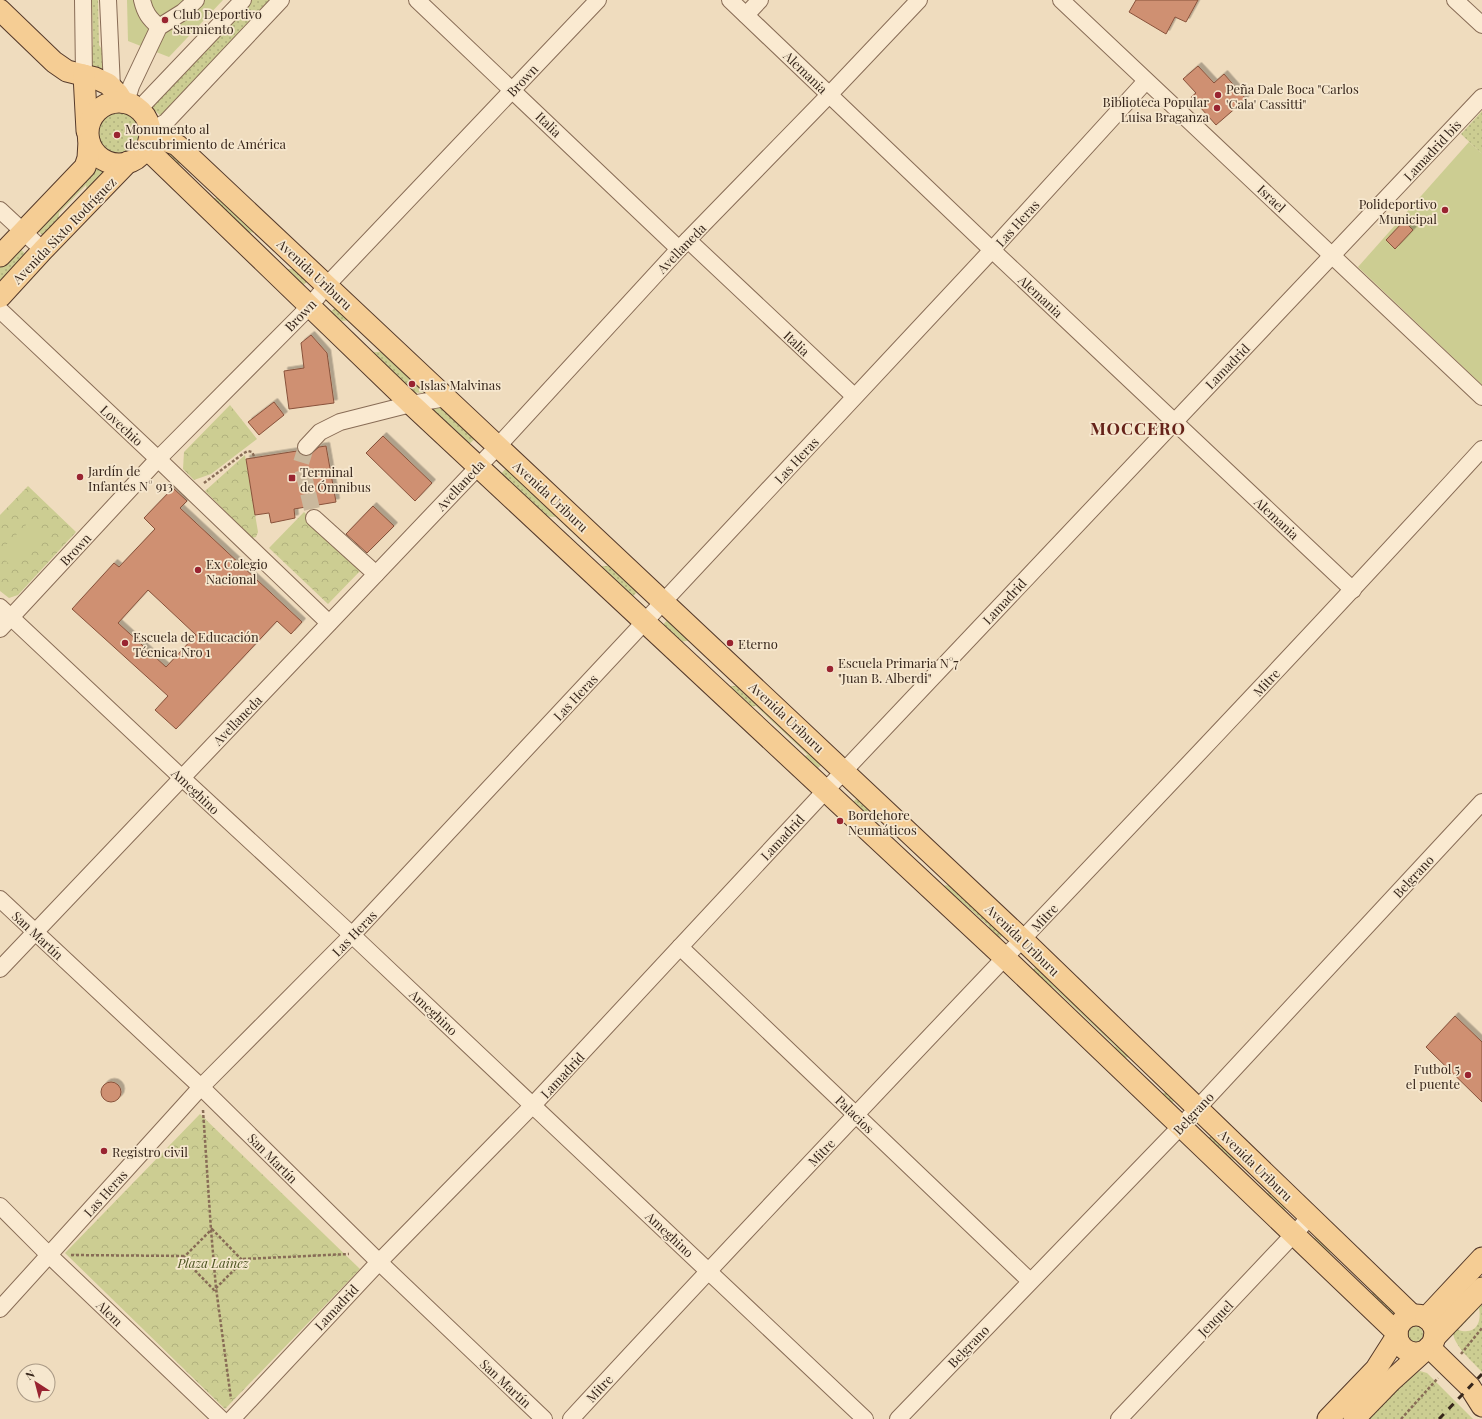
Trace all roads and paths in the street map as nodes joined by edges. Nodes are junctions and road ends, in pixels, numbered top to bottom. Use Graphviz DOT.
graph roads {
  1 [pos="82,0"];
  2 [pos="108,0"];
  3 [pos="142,0"];
  4 [pos="196,0"];
  5 [pos="243,0"];
  6 [pos="281,0"];
  7 [pos="417,0"];
  8 [pos="598,0"];
  9 [pos="730,0"];
  10 [pos="760,0"];
  11 [pos="919,0"];
  12 [pos="1061,0"];
  13 [pos="1455,0"];
  14 [pos="0,10"];
  15 [pos="746,15"];
  16 [pos="1482,25"];
  17 [pos="159,27"];
  18 [pos="84,75"];
  19 [pos="1146,81"];
  20 [pos="513,90"];
  21 [pos="830,95"];
  22 [pos="1482,97"];
  23 [pos="125,100"];
  24 [pos="88,138"];
  25 [pos="149,138"];
  26 [pos="128,162"];
  27 [pos="0,210"];
  28 [pos="23,231"];
  29 [pos="684,244"];
  30 [pos="43,250"];
  31 [pos="992,250"];
  32 [pos="0,256"];
  33 [pos="1332,256"];
  34 [pos="327,285"];
  35 [pos="0,297"];
  36 [pos="310,306"];
  37 [pos="0,310"];
  38 [pos="854,396"];
  39 [pos="1482,396"];
  40 [pos="446,398"];
  41 [pos="411,404"];
  42 [pos="1174,421"];
  43 [pos="498,446"];
  44 [pos="306,447"];
  45 [pos="1482,449"];
  46 [pos="255,458"];
  47 [pos="158,459"];
  48 [pos="478,466"];
  49 [pos="192,492"];
  50 [pos="314,518"];
  51 [pos="376,574"];
  52 [pos="1353,590"];
  53 [pos="664,602"];
  54 [pos="4,618"];
  55 [pos="645,622"];
  56 [pos="329,623"];
  57 [pos="844,771"];
  58 [pos="182,777"];
  59 [pos="826,790"];
  60 [pos="1482,802"];
  61 [pos="0,899"];
  62 [pos="35,932"];
  63 [pos="352,935"];
  64 [pos="1023,940"];
  65 [pos="680,947"];
  66 [pos="1005,958"];
  67 [pos="0,969"];
  68 [pos="201,1087"];
  69 [pos="533,1105"];
  70 [pos="1198,1108"];
  71 [pos="856,1115"];
  72 [pos="1181,1126"];
  73 [pos="0,1206"];
  74 [pos="1310,1217"];
  75 [pos="211,1230"];
  76 [pos="1294,1235"];
  77 [pos="49,1255"];
  78 [pos="185,1256"];
  79 [pos="374,1258"];
  80 [pos="1482,1258"];
  81 [pos="242,1259"];
  82 [pos="708,1270"];
  83 [pos="1030,1281"];
  84 [pos="216,1288"];
  85 [pos="1482,1288"];
  86 [pos="0,1309"];
  87 [pos="1419,1316"];
  88 [pos="1397,1334"];
  89 [pos="1429,1345"];
  90 [pos="1476,1391"];
  91 [pos="1482,1406"];
  92 [pos="229,1418"];
  93 [pos="544,1419"];
  94 [pos="570,1419"];
  95 [pos="865,1419"];
  96 [pos="898,1419"];
  97 [pos="1119,1419"];
  98 [pos="1328,1419"];
  99 [pos="1354,1419"];
  1 -- 18 [label="street"];
  2 -- 23 [label="street"];
  3 -- 17 [label="street"];
  4 -- 17 [label="street"];
  5 -- 23 [label="street"];
  6 -- 25 [label="street"];
  7 -- 20 [label="street, Italia"];
  8 -- 20 [label="street, Brown"];
  9 -- 15 [label="street, Alemania"];
  10 -- 15 [label="street"];
  11 -- 21 [label="street, Avellaneda"];
  12 -- 19 [label="street, Israel"];
  13 -- 16 [label="street"];
  14 -- 18 [label="main road"];
  15 -- 21 [label="street, Alemania"];
  17 -- 23 [label="street"];
  18 -- 23 [label="main road"];
  18 -- 24 [label="main road"];
  19 -- 31 [label="street, Las Heras"];
  19 -- 33 [label="street, Israel"];
  20 -- 29 [label="street, Italia"];
  20 -- 34 [label="street, Brown"];
  21 -- 29 [label="street, Avellaneda"];
  21 -- 31 [label="street, Alemania"];
  22 -- 33 [label="street, Lamadrid bis"];
  23 -- 24 [label="main road"];
  23 -- 25 [label="main road"];
  24 -- 26 [label="main road"];
  24 -- 28 [label="main road"];
  25 -- 26 [label="main road"];
  25 -- 34 [label="main road, Avenida Uriburu"];
  25 -- 36 [label="main road, Avenida Uriburu"];
  26 -- 30 [label="main road, Avenida Sixto Rodríguez"];
  27 -- 28 [label="street"];
  28 -- 30 [label="street"];
  28 -- 32 [label="main road"];
  29 -- 38 [label="street, Italia"];
  29 -- 43 [label="street, Avellaneda"];
  30 -- 35 [label="main road, Avenida Sixto Rodríguez"];
  31 -- 38 [label="street, Las Heras"];
  31 -- 42 [label="street, Alemania"];
  33 -- 39 [label="street, Israel"];
  33 -- 42 [label="street, Lamadrid"];
  34 -- 36 [label="street, Brown"];
  34 -- 40 [label="main road, Avenida Uriburu"];
  36 -- 41 [label="main road, Avenida Uriburu"];
  36 -- 47 [label="street, Brown"];
  37 -- 47 [label="street, Lovechio"];
  38 -- 53 [label="street, Las Heras"];
  40 -- 41 [label="street"];
  40 -- 43 [label="main road, Avenida Uriburu"];
  41 -- 44 [label="street"];
  41 -- 48 [label="main road, Avenida Uriburu"];
  42 -- 52 [label="street, Alemania"];
  42 -- 57 [label="street, Lamadrid"];
  43 -- 48 [label="street, Avellaneda"];
  43 -- 53 [label="main road, Avenida Uriburu"];
  45 -- 52 [label="street, Mitre"];
  46 -- 49 [label="path"];
  47 -- 49 [label="street, Lovechio"];
  47 -- 54 [label="street, Brown"];
  48 -- 51 [label="street, Avellaneda"];
  48 -- 55 [label="main road, Avenida Uriburu"];
  49 -- 56 [label="street, Lovechio"];
  50 -- 51 [label="street"];
  51 -- 56 [label="street, Avellaneda"];
  52 -- 64 [label="street, Mitre"];
  53 -- 55 [label="street, Las Heras"];
  53 -- 57 [label="main road, Avenida Uriburu"];
  54 -- 58 [label="street, Ameghino"];
  55 -- 59 [label="main road, Avenida Uriburu"];
  55 -- 63 [label="street, Las Heras"];
  56 -- 58 [label="street, Avellaneda"];
  57 -- 59 [label="street, Lamadrid"];
  57 -- 64 [label="main road, Avenida Uriburu"];
  58 -- 62 [label="street, Avellaneda"];
  58 -- 63 [label="street, Ameghino"];
  59 -- 65 [label="street, Lamadrid"];
  59 -- 66 [label="main road, Avenida Uriburu"];
  60 -- 70 [label="street, Belgrano"];
  61 -- 62 [label="street, San Martín"];
  62 -- 67 [label="street, Avellaneda"];
  62 -- 68 [label="street, San Martín"];
  63 -- 68 [label="street, Las Heras"];
  63 -- 69 [label="street, Ameghino"];
  64 -- 66 [label="street, Mitre"];
  64 -- 70 [label="main road, Avenida Uriburu"];
  65 -- 69 [label="street, Lamadrid"];
  65 -- 71 [label="street, Palacios"];
  66 -- 71 [label="street, Mitre"];
  66 -- 72 [label="main road, Avenida Uriburu"];
  68 -- 75 [label="path"];
  68 -- 77 [label="street, Las Heras"];
  68 -- 79 [label="street, San Martín"];
  69 -- 79 [label="street, Lamadrid"];
  69 -- 82 [label="street, Ameghino"];
  70 -- 72 [label="street, Belgrano"];
  70 -- 74 [label="main road, Avenida Uriburu"];
  71 -- 82 [label="street, Mitre"];
  71 -- 83 [label="street, Palacios"];
  72 -- 76 [label="main road, Avenida Uriburu"];
  72 -- 83 [label="street, Belgrano"];
  73 -- 77 [label="street, Alem"];
  74 -- 76 [label="street, Jenquel"];
  74 -- 87 [label="main road, Avenida Uriburu"];
  75 -- 78 [label="path"];
  75 -- 81 [label="path"];
  75 -- 84 [label="path"];
  76 -- 88 [label="main road, Avenida Uriburu"];
  76 -- 97 [label="street, Jenquel"];
  77 -- 78 [label="path"];
  77 -- 86 [label="street, Las Heras"];
  77 -- 92 [label="street, Alem"];
  78 -- 84 [label="path"];
  79 -- 81 [label="path"];
  79 -- 92 [label="street, Lamadrid"];
  79 -- 93 [label="street, San Martín"];
  80 -- 87 [label="main road"];
  81 -- 84 [label="path"];
  82 -- 94 [label="street, Mitre"];
  82 -- 95 [label="street, Ameghino"];
  83 -- 96 [label="street, Belgrano"];
  84 -- 92 [label="path"];
  85 -- 89 [label="main road"];
  87 -- 88 [label="main road"];
  87 -- 89 [label="main road"];
  88 -- 89 [label="main road"];
  88 -- 98 [label="main road"];
  89 -- 90 [label="main road"];
  89 -- 99 [label="main road"];
  90 -- 91 [label="main road"];
}
